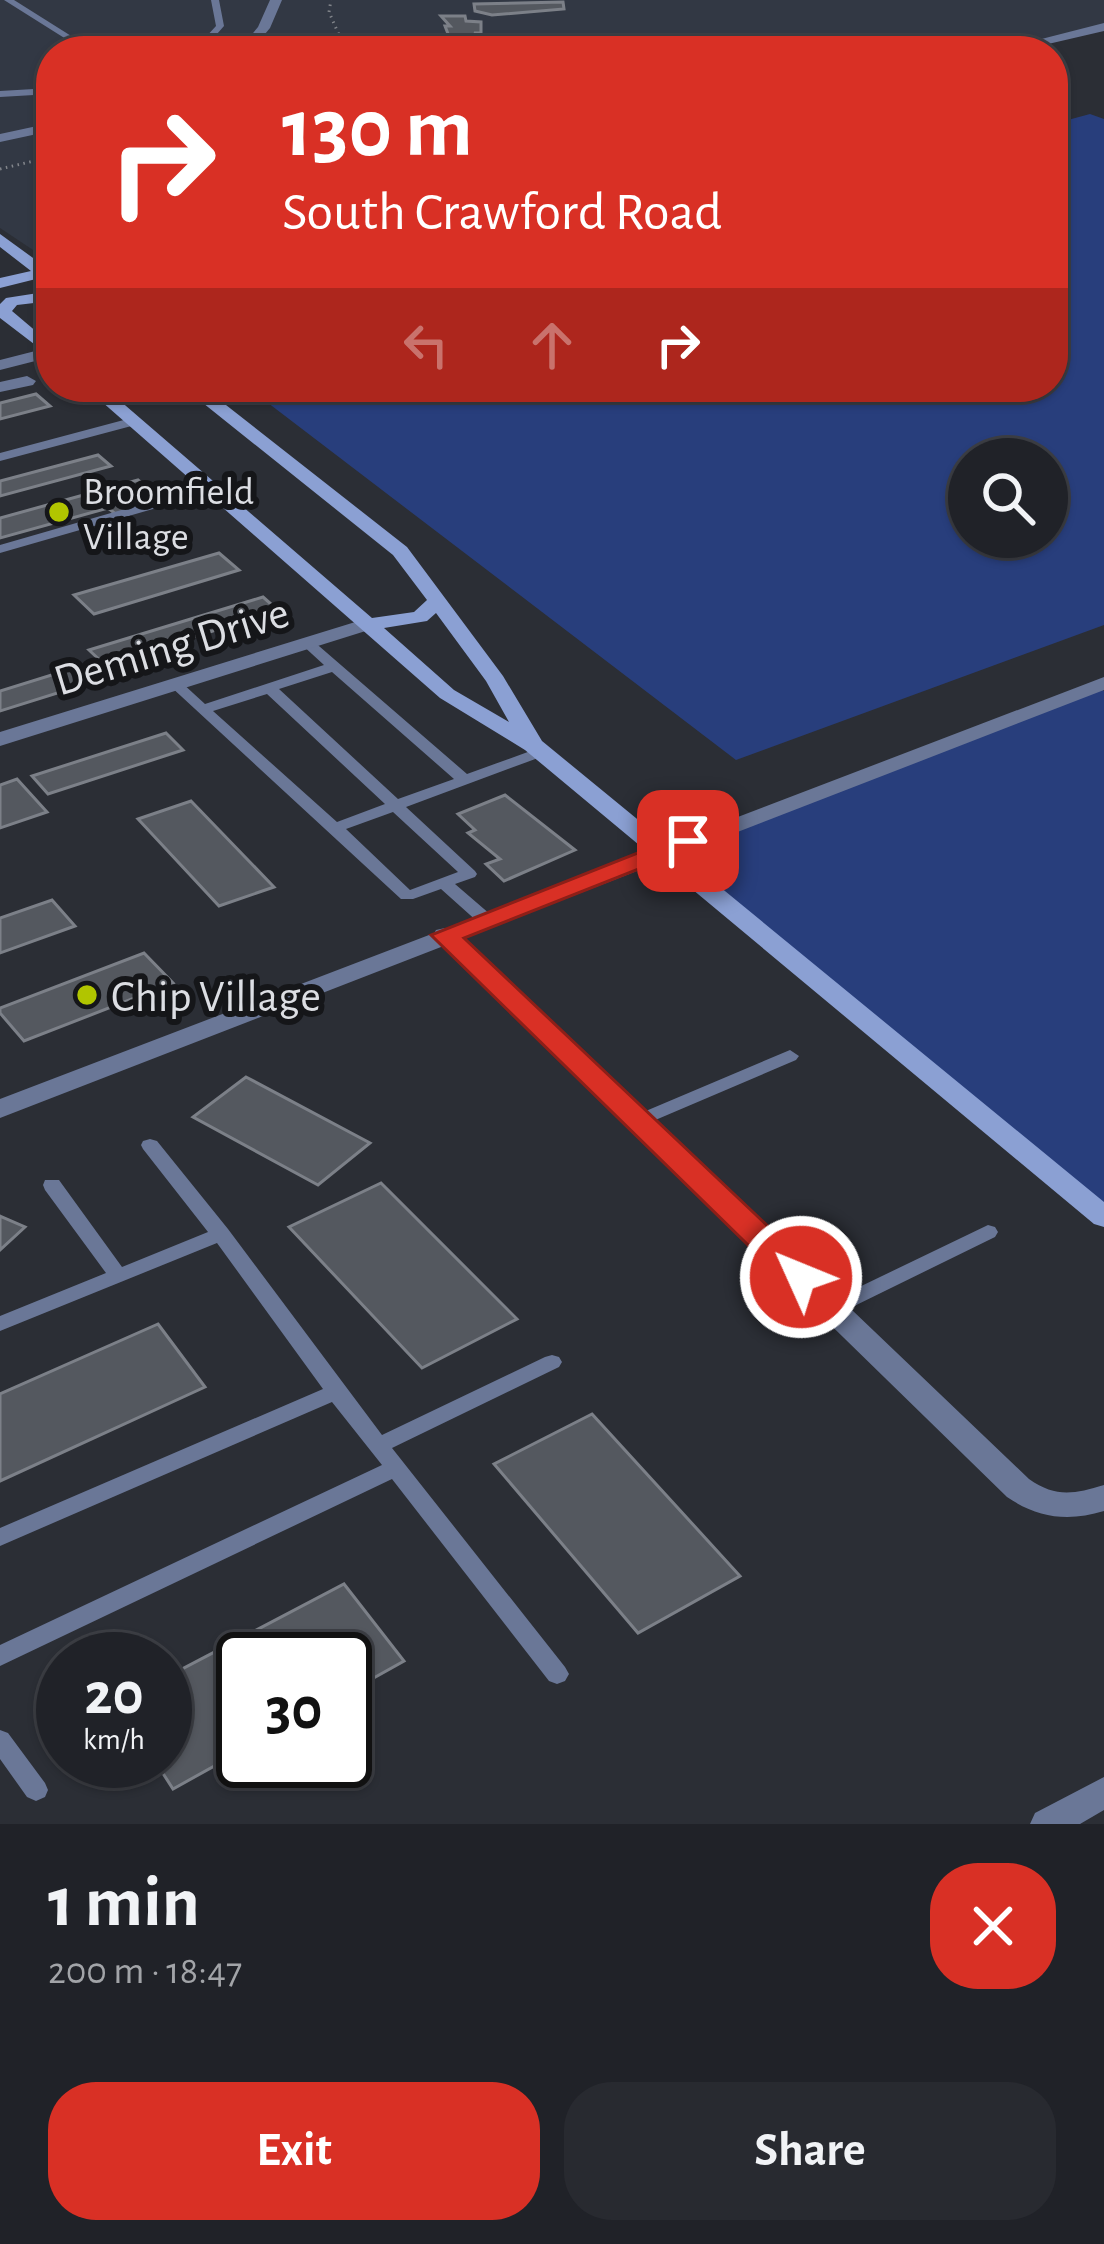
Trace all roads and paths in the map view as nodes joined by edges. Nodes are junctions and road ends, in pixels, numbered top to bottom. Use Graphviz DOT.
graph roads {
  1 [pos="8,0"];
  2 [pos="215,0"];
  3 [pos="276,0"];
  4 [pos="331,0"];
  5 [pos="1104,27"];
  6 [pos="67,36"];
  7 [pos="211,36"];
  8 [pos="257,36"];
  9 [pos="338,36"];
  10 [pos="1065,36"];
  11 [pos="36,92"];
  12 [pos="0,94"];
  13 [pos="36,130"];
  14 [pos="0,138"];
  15 [pos="36,161"];
  16 [pos="0,169"];
  17 [pos="0,239"];
  18 [pos="36,265"];
  19 [pos="36,276"];
  20 [pos="0,283"];
  21 [pos="36,298"];
  22 [pos="2,313"];
  23 [pos="36,340"];
  24 [pos="36,356"];
  25 [pos="0,365"];
  26 [pos="27,381"];
  27 [pos="0,388"];
  28 [pos="112,402"];
  29 [pos="211,402"];
  30 [pos="135,421"];
  31 [pos="0,457"];
  32 [pos="215,488"];
  33 [pos="0,549"];
  34 [pos="439,600"];
  35 [pos="364,625"];
  36 [pos="307,644"];
  37 [pos="334,667"];
  38 [pos="1104,683"];
  39 [pos="176,685"];
  40 [pos="268,688"];
  41 [pos="207,708"];
  42 [pos="0,739"];
  43 [pos="537,748"];
  44 [pos="465,780"];
  45 [pos="396,806"];
  46 [pos="335,828"];
  47 [pos="660,851"];
  48 [pos="444,884"];
  49 [pos="485,919"];
  50 [pos="445,935"];
  51 [pos="790,1056"];
  52 [pos="0,1108"];
  53 [pos="640,1120"];
  54 [pos="150,1145"];
  55 [pos="52,1185"];
  56 [pos="1104,1217"];
  57 [pos="988,1232"];
  58 [pos="221,1234"];
  59 [pos="118,1276"];
  60 [pos="833,1308"];
  61 [pos="0,1324"];
  62 [pos="552,1362"];
  63 [pos="336,1392"];
  64 [pos="378,1446"];
  65 [pos="396,1468"];
  66 [pos="1104,1498"];
  67 [pos="0,1537"];
  68 [pos="0,1656"];
  69 [pos="557,1674"];
  70 [pos="0,1740"];
  71 [pos="36,1790"];
  72 [pos="1104,1792"];
  73 [pos="1048,1824"];
  1 -- 6 [label="lane"];
  2 -- 7 [label="lane"];
  3 -- 8 [label="street"];
  4 -- 9 [label="path"];
  5 -- 10 [label="street"];
  11 -- 12 [label="lane"];
  13 -- 14 [label="street"];
  15 -- 16 [label="path"];
  17 -- 18 [label="main road"];
  19 -- 20 [label="main road"];
  21 -- 22 [label="main road"];
  22 -- 23 [label="main road"];
  24 -- 25 [label="street"];
  26 -- 27 [label="street"];
  28 -- 30 [label="main road"];
  29 -- 34 [label="main road"];
  30 -- 31 [label="lane"];
  30 -- 32 [label="main road"];
  32 -- 33 [label="lane"];
  32 -- 35 [label="main road"];
  34 -- 35 [label="main road"];
  34 -- 43 [label="main road"];
  35 -- 36 [label="street, Deming Drive"];
  35 -- 43 [label="main road"];
  36 -- 37 [label="lane"];
  36 -- 39 [label="street, Deming Drive"];
  37 -- 40 [label="lane"];
  37 -- 44 [label="lane"];
  38 -- 47 [label="street"];
  39 -- 41 [label="lane"];
  39 -- 42 [label="street, Deming Drive"];
  40 -- 41 [label="lane"];
  40 -- 45 [label="lane"];
  41 -- 46 [label="lane"];
  43 -- 44 [label="lane"];
  43 -- 47 [label="main road"];
  44 -- 45 [label="lane"];
  45 -- 46 [label="lane"];
  45 -- 48 [label="lane"];
  46 -- 48 [label="lane"];
  47 -- 49 [label="street"];
  47 -- 56 [label="main road"];
  48 -- 49 [label="lane"];
  49 -- 50 [label="street"];
  50 -- 52 [label="street"];
  50 -- 53 [label="street"];
  51 -- 53 [label="lane"];
  53 -- 60 [label="street"];
  54 -- 58 [label="lane"];
  55 -- 59 [label="lane"];
  57 -- 60 [label="lane"];
  58 -- 59 [label="lane"];
  58 -- 63 [label="lane"];
  59 -- 61 [label="lane"];
  60 -- 66 [label="street"];
  62 -- 64 [label="lane"];
  63 -- 64 [label="lane"];
  63 -- 67 [label="lane"];
  64 -- 65 [label="lane"];
  65 -- 68 [label="lane"];
  65 -- 69 [label="lane"];
  70 -- 71 [label="lane"];
  72 -- 73 [label="street"];
}
